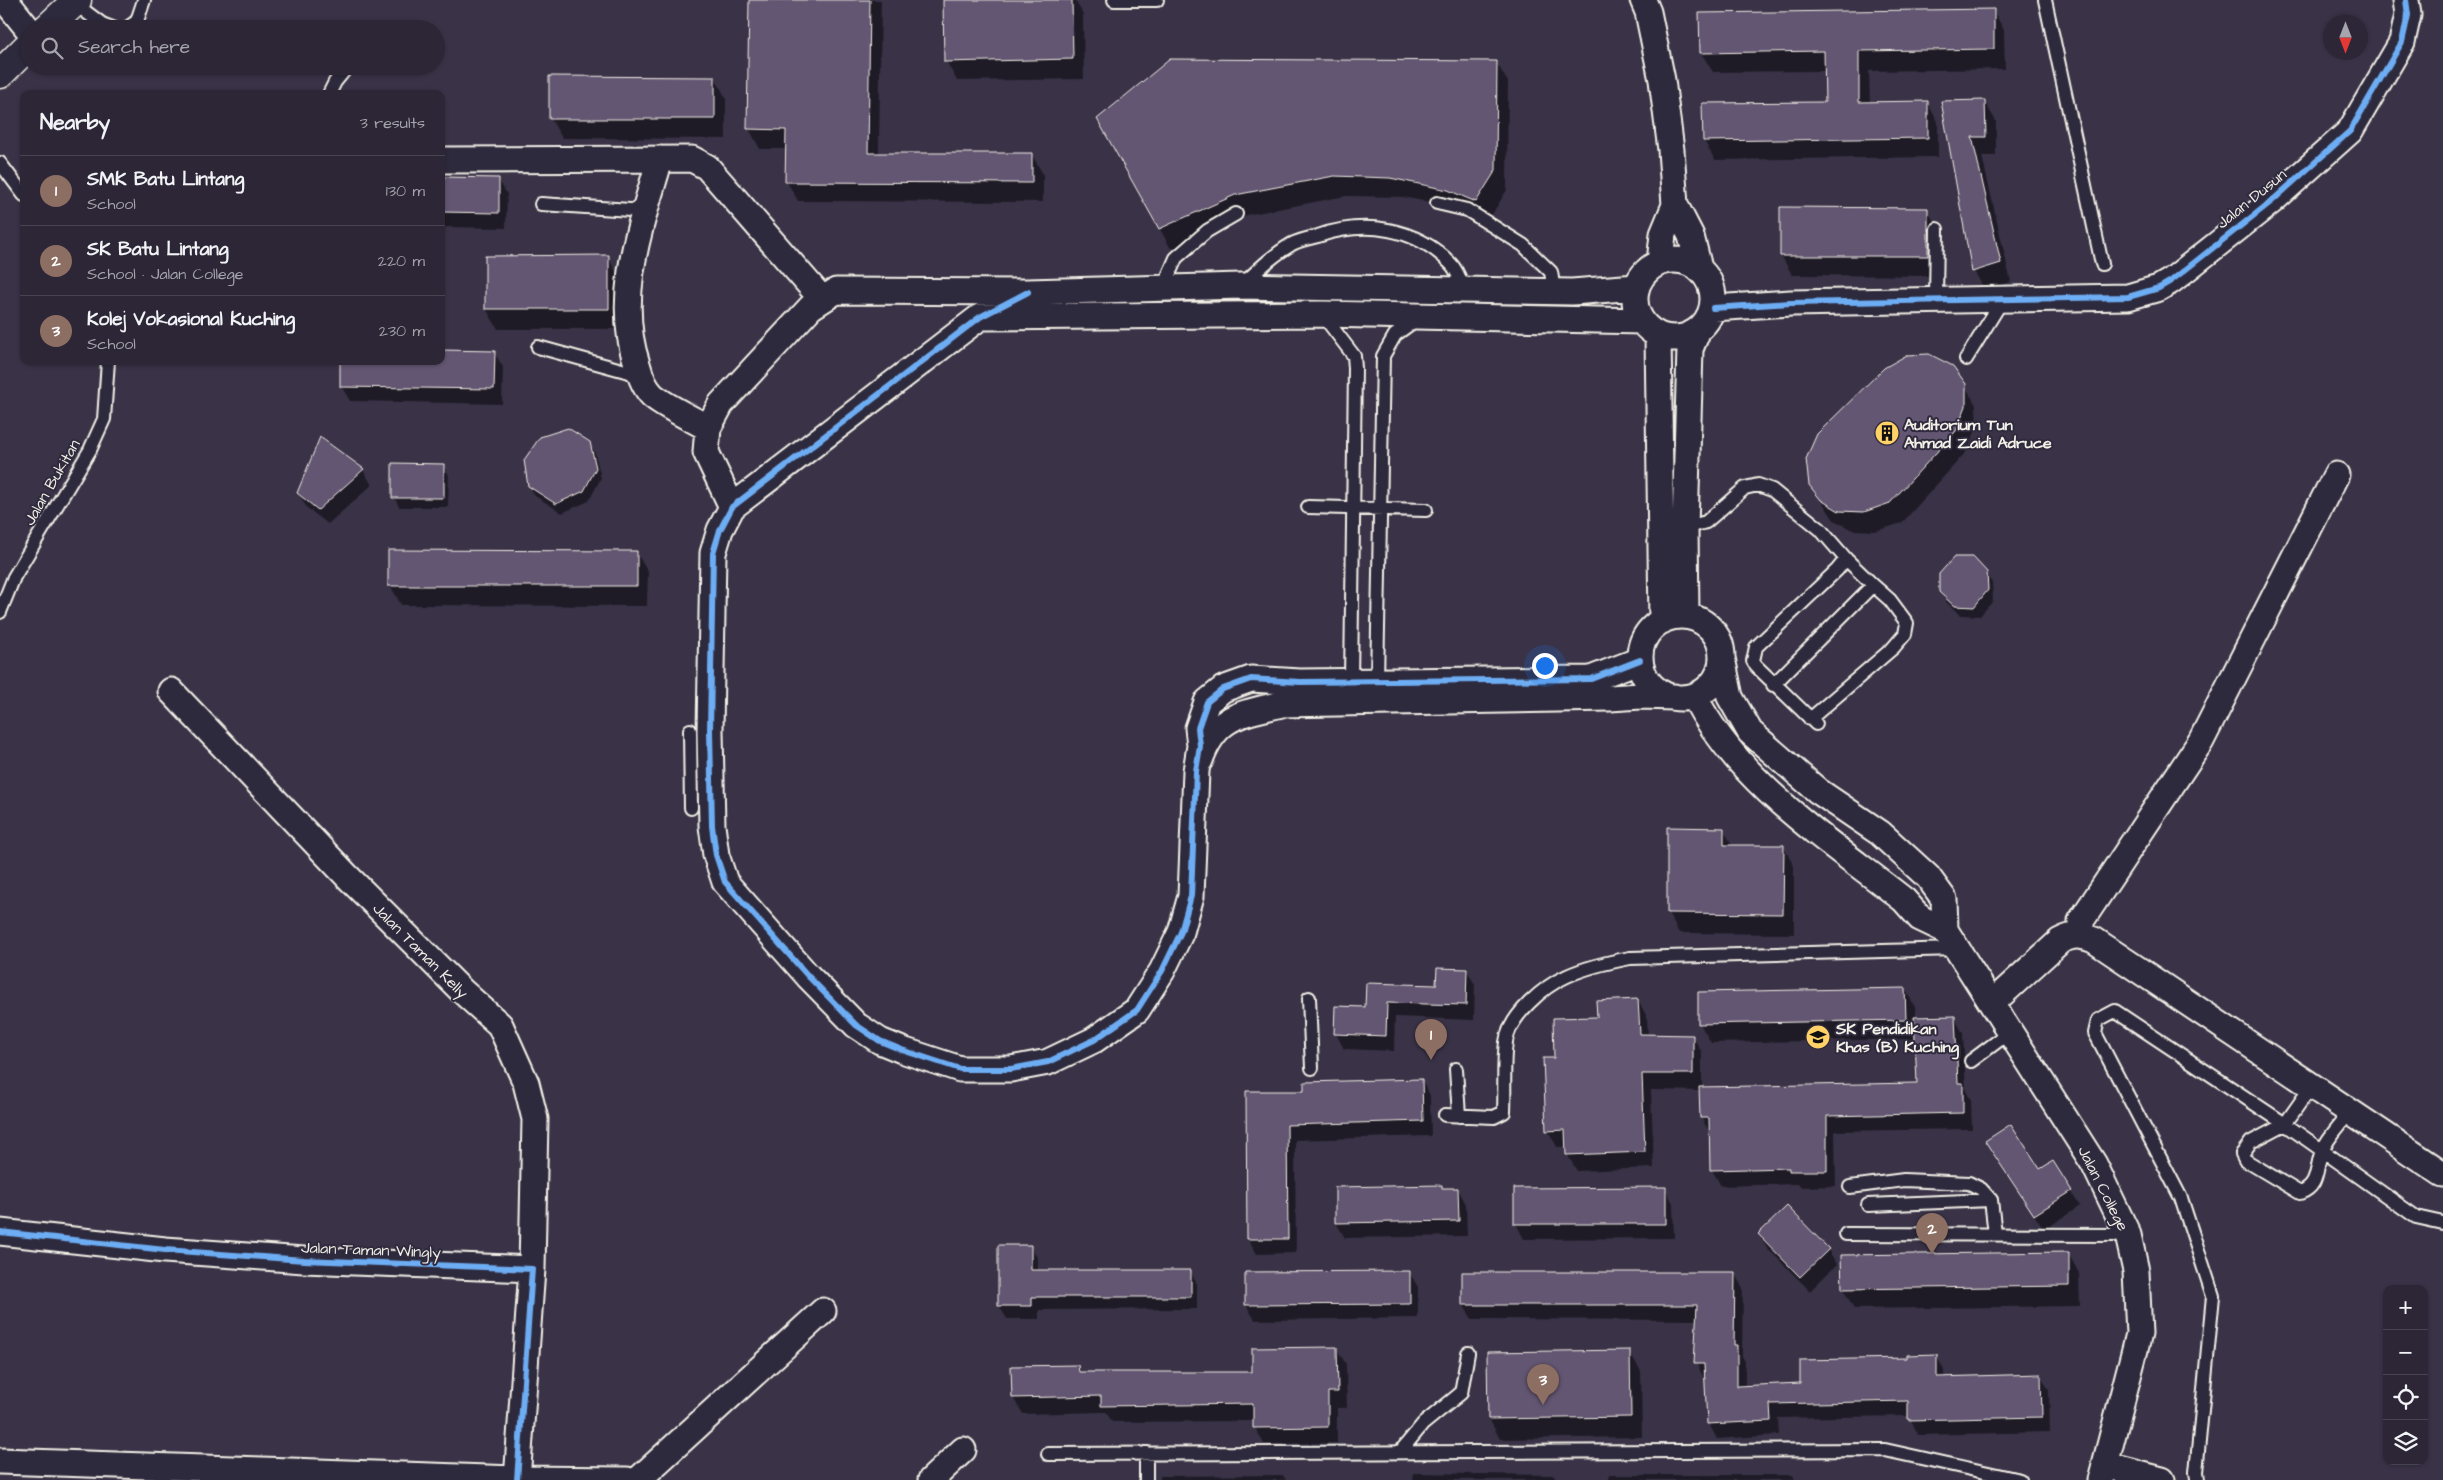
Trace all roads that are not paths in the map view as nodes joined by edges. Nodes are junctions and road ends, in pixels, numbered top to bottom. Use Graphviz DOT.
graph roads {
  1 [pos="5,0"];
  2 [pos="144,0"];
  3 [pos="1114,0"];
  4 [pos="1157,0"];
  5 [pos="1643,0"];
  6 [pos="2045,0"];
  7 [pos="2406,0"];
  8 [pos="76,1"];
  9 [pos="21,20"];
  10 [pos="56,20"];
  11 [pos="97,20"];
  12 [pos="137,20"];
  13 [pos="20,54"];
  14 [pos="0,74"];
  15 [pos="340,75"];
  16 [pos="331,90"];
  17 [pos="660,159"];
  18 [pos="445,160"];
  19 [pos="0,163"];
  20 [pos="20,190"];
  21 [pos="1437,202"];
  22 [pos="541,204"];
  23 [pos="1675,205"];
  24 [pos="645,211"];
  25 [pos="1236,214"];
  26 [pos="1937,229"];
  27 [pos="1660,262"];
  28 [pos="2102,264"];
  29 [pos="1704,274"];
  30 [pos="1241,286"];
  31 [pos="1636,287"];
  32 [pos="1163,288"];
  33 [pos="1466,291"];
  34 [pos="1554,291"];
  35 [pos="1028,292"];
  36 [pos="822,298"];
  37 [pos="2014,299"];
  38 [pos="1936,301"];
  39 [pos="1791,303"];
  40 [pos="1713,308"];
  41 [pos="1322,314"];
  42 [pos="1235,315"];
  43 [pos="1422,315"];
  44 [pos="980,317"];
  45 [pos="1650,328"];
  46 [pos="1698,330"];
  47 [pos="538,347"];
  48 [pos="1966,359"];
  49 [pos="108,365"];
  50 [pos="640,374"];
  51 [pos="708,428"];
  52 [pos="2336,475"];
  53 [pos="732,507"];
  54 [pos="1308,507"];
  55 [pos="1353,509"];
  56 [pos="1380,510"];
  57 [pos="1426,510"];
  58 [pos="1685,528"];
  59 [pos="1846,558"];
  60 [pos="1873,585"];
  61 [pos="0,612"];
  62 [pos="1686,616"];
  63 [pos="1662,621"];
  64 [pos="1722,658"];
  65 [pos="1640,660"];
  66 [pos="1351,682"];
  67 [pos="1376,682"];
  68 [pos="1773,685"];
  69 [pos="170,691"];
  70 [pos="1684,696"];
  71 [pos="690,730"];
  72 [pos="1196,772"];
  73 [pos="691,808"];
  74 [pos="2081,935"];
  75 [pos="1951,939"];
  76 [pos="1309,998"];
  77 [pos="1992,1003"];
  78 [pos="2010,1032"];
  79 [pos="1971,1061"];
  80 [pos="1312,1068"];
  81 [pos="1456,1069"];
  82 [pos="2311,1087"];
  83 [pos="2350,1112"];
  84 [pos="1445,1115"];
  85 [pos="1459,1116"];
  86 [pos="2285,1124"];
  87 [pos="2322,1150"];
  88 [pos="2443,1174"];
  89 [pos="1850,1186"];
  90 [pos="1991,1200"];
  91 [pos="1868,1205"];
  92 [pos="2443,1223"];
  93 [pos="0,1232"];
  94 [pos="1846,1234"];
  95 [pos="1995,1234"];
  96 [pos="2128,1235"];
  97 [pos="532,1269"];
  98 [pos="823,1312"];
  99 [pos="1468,1353"];
  100 [pos="963,1450"];
  101 [pos="1400,1452"];
  102 [pos="1146,1453"];
  103 [pos="1048,1454"];
  104 [pos="0,1461"];
  105 [pos="32,1471"];
  106 [pos="2103,1472"];
  107 [pos="227,1474"];
  108 [pos="517,1479"];
  109 [pos="628,1480"];
  110 [pos="638,1480"];
  111 [pos="932,1480"];
  112 [pos="1146,1480"];
  113 [pos="2020,1480"];
  114 [pos="2162,1480"];
  115 [pos="2197,1480"];
  1 -- 9 [label="street"];
  2 -- 12 [label="lane"];
  3 -- 4 [label="lane"];
  5 -- 23 [label="street"];
  6 -- 28 [label="lane"];
  7 -- 37 [label="street, Jalan Dusun"];
  8 -- 10 [label="main road"];
  8 -- 11 [label="lane"];
  13 -- 14 [label="main road"];
  15 -- 16 [label="lane"];
  17 -- 18 [label="street"];
  17 -- 24 [label="street"];
  17 -- 36 [label="street"];
  19 -- 20 [label="lane"];
  21 -- 34 [label="lane"];
  22 -- 24 [label="lane"];
  23 -- 27 [label="street"];
  23 -- 29 [label="street"];
  24 -- 50 [label="street"];
  25 -- 32 [label="lane"];
  26 -- 38 [label="lane"];
  27 -- 29 [label="street"];
  27 -- 31 [label="street"];
  29 -- 39 [label="street"];
  29 -- 40 [label="street"];
  30 -- 32 [label="street"];
  30 -- 33 [label="street"];
  30 -- 33 [label="lane"];
  30 -- 42 [label="street"];
  31 -- 34 [label="street"];
  31 -- 45 [label="street"];
  32 -- 35 [label="street"];
  33 -- 34 [label="street"];
  35 -- 36 [label="street"];
  35 -- 44 [label="street"];
  36 -- 51 [label="street"];
  37 -- 38 [label="street, Jalan Dusun"];
  37 -- 48 [label="lane"];
  38 -- 39 [label="street, Jalan Dusun"];
  39 -- 40 [label="street"];
  40 -- 46 [label="street"];
  41 -- 42 [label="street"];
  41 -- 43 [label="street"];
  41 -- 55 [label="lane"];
  42 -- 44 [label="street"];
  43 -- 45 [label="street"];
  43 -- 56 [label="lane"];
  44 -- 53 [label="street"];
  45 -- 46 [label="street"];
  45 -- 63 [label="street"];
  46 -- 58 [label="street"];
  47 -- 50 [label="lane"];
  49 -- 61 [label="lane, Jalan Bukitan"];
  50 -- 51 [label="street"];
  51 -- 53 [label="street"];
  52 -- 74 [label="street"];
  53 -- 72 [label="street"];
  54 -- 55 [label="lane"];
  55 -- 56 [label="lane"];
  55 -- 66 [label="lane"];
  56 -- 57 [label="lane"];
  56 -- 67 [label="lane"];
  58 -- 59 [label="lane"];
  58 -- 62 [label="street"];
  59 -- 60 [label="lane"];
  59 -- 68 [label="lane"];
  60 -- 68 [label="lane"];
  60 -- 68 [label="lane"];
  62 -- 63 [label="street"];
  62 -- 64 [label="street"];
  63 -- 65 [label="street"];
  64 -- 70 [label="street"];
  64 -- 75 [label="street"];
  65 -- 67 [label="street"];
  65 -- 70 [label="street"];
  66 -- 67 [label="street"];
  66 -- 72 [label="street"];
  69 -- 97 [label="street, Jalan Taman Kelly"];
  70 -- 72 [label="street"];
  70 -- 75 [label="street"];
  71 -- 73 [label="lane"];
  74 -- 77 [label="street"];
  74 -- 82 [label="street"];
  75 -- 77 [label="street, Jalan College"];
  75 -- 85 [label="lane"];
  76 -- 80 [label="lane"];
  77 -- 78 [label="street, Jalan College"];
  78 -- 79 [label="lane"];
  78 -- 96 [label="street, Jalan College"];
  81 -- 85 [label="lane"];
  82 -- 83 [label="street"];
  82 -- 86 [label="lane"];
  83 -- 87 [label="lane"];
  83 -- 88 [label="street"];
  84 -- 85 [label="lane"];
  86 -- 87 [label="lane"];
  86 -- 87 [label="lane"];
  86 -- 115 [label="lane"];
  87 -- 92 [label="lane"];
  89 -- 90 [label="lane"];
  90 -- 91 [label="lane"];
  90 -- 95 [label="lane"];
  93 -- 97 [label="street, Jalan Taman Wingly"];
  94 -- 95 [label="lane"];
  95 -- 96 [label="lane"];
  96 -- 106 [label="street, Jalan College"];
  97 -- 108 [label="street"];
  98 -- 110 [label="street"];
  99 -- 101 [label="lane"];
  100 -- 111 [label="street"];
  101 -- 102 [label="lane"];
  101 -- 113 [label="lane"];
  102 -- 103 [label="lane"];
  102 -- 112 [label="lane"];
  104 -- 105 [label="street"];
  105 -- 107 [label="street"];
  106 -- 114 [label="street"];
  107 -- 108 [label="street"];
  108 -- 109 [label="street"];
}
